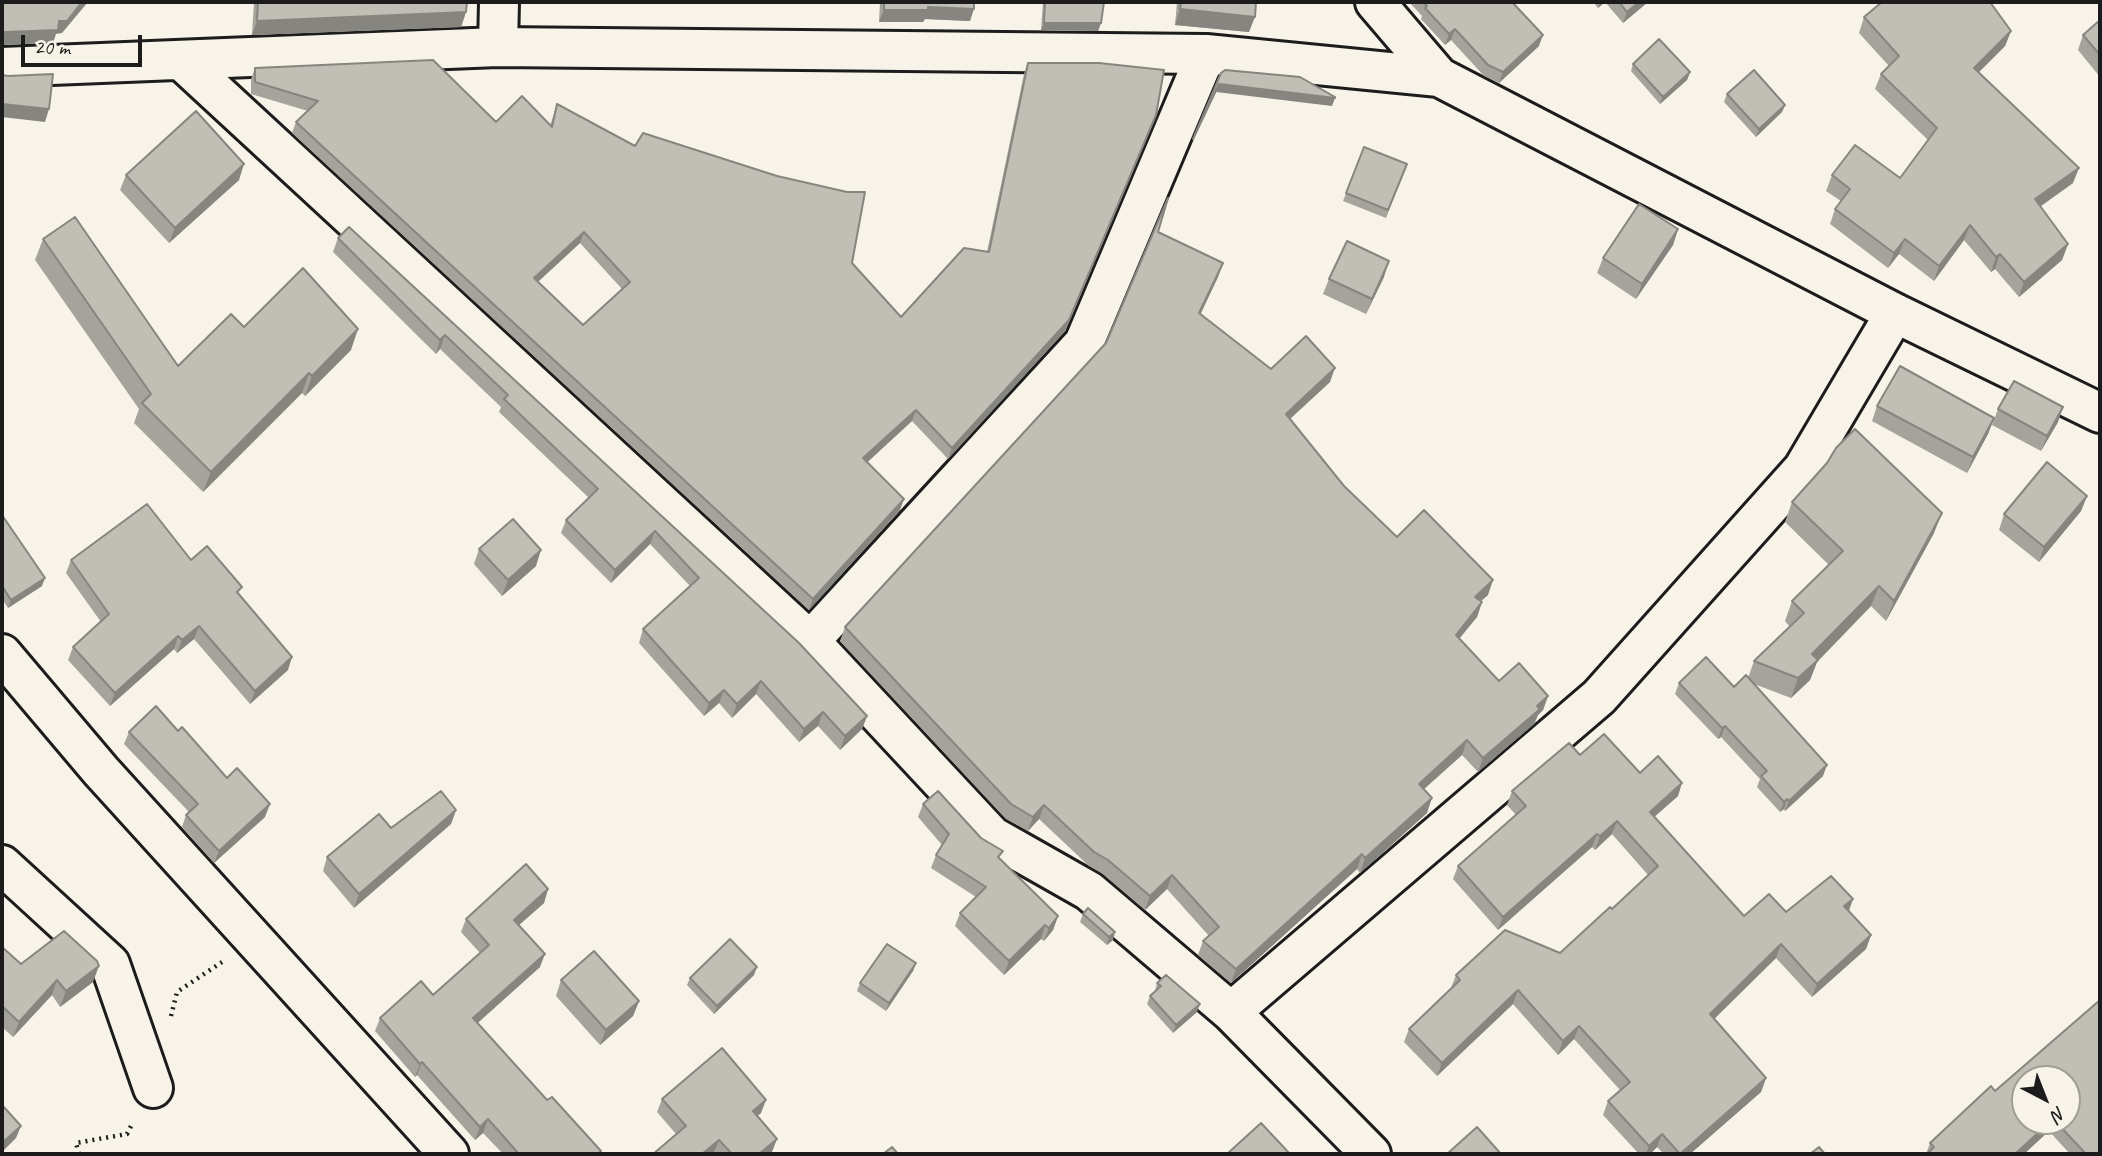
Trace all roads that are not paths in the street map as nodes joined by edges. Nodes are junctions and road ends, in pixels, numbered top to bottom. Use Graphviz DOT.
graph roads {
  1 [pos="499,2"];
  2 [pos="1375,2"];
  3 [pos="498,47"];
  4 [pos="1206,54"];
  5 [pos="181,60"];
  6 [pos="2,67"];
  7 [pos="1438,77"];
  8 [pos="1895,313"];
  9 [pos="2100,412"];
  10 [pos="810,641"];
  11 [pos="2,654"];
  12 [pos="2,865"];
  13 [pos="1231,1012"];
  14 [pos="153,1088"];
  15 [pos="449,1154"];
  16 [pos="1371,1154"];
  1 -- 3 [label="street"];
  2 -- 7 [label="street"];
  3 -- 4 [label="street"];
  3 -- 5 [label="street"];
  4 -- 7 [label="street"];
  4 -- 10 [label="street"];
  5 -- 6 [label="street"];
  5 -- 10 [label="street"];
  7 -- 8 [label="street"];
  8 -- 9 [label="street"];
  8 -- 13 [label="street"];
  10 -- 13 [label="street"];
  11 -- 15 [label="street"];
  12 -- 14 [label="street"];
  13 -- 16 [label="street"];
}
